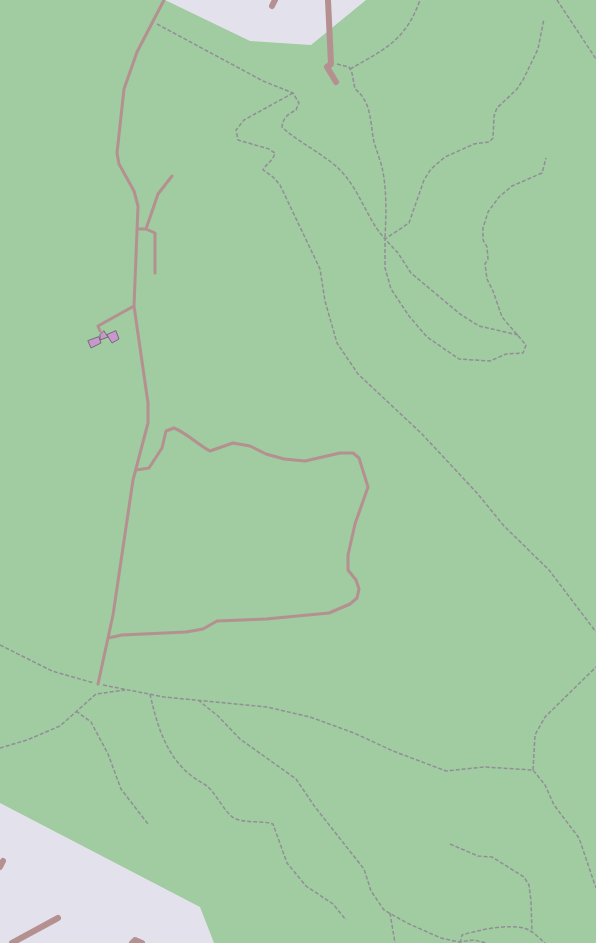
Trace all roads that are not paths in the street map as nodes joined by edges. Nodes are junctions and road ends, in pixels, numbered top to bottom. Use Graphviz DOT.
graph roads {
  1 [pos="164,0"];
  2 [pos="275,0"];
  3 [pos="328,0"];
  4 [pos="272,6"];
  5 [pos="336,82"];
  6 [pos="172,176"];
  7 [pos="137,229"];
  8 [pos="146,229"];
  9 [pos="155,273"];
  10 [pos="134,306"];
  11 [pos="100,330"];
  12 [pos="136,470"];
  13 [pos="108,638"];
  14 [pos="98,684"];
  15 [pos="58,918"];
  16 [pos="12,943"];
  17 [pos="132,943"];
  18 [pos="142,943"];
  1 -- 7 [label="lane"];
  2 -- 4 [label="street"];
  3 -- 5 [label="street"];
  6 -- 8 [label="lane"];
  7 -- 8 [label="lane"];
  7 -- 10 [label="lane"];
  8 -- 9 [label="lane"];
  10 -- 11 [label="lane"];
  10 -- 12 [label="lane"];
  12 -- 13 [label="lane"];
  12 -- 13 [label="lane"];
  13 -- 14 [label="lane"];
  15 -- 16 [label="street"];
  17 -- 18 [label="street"];
}
